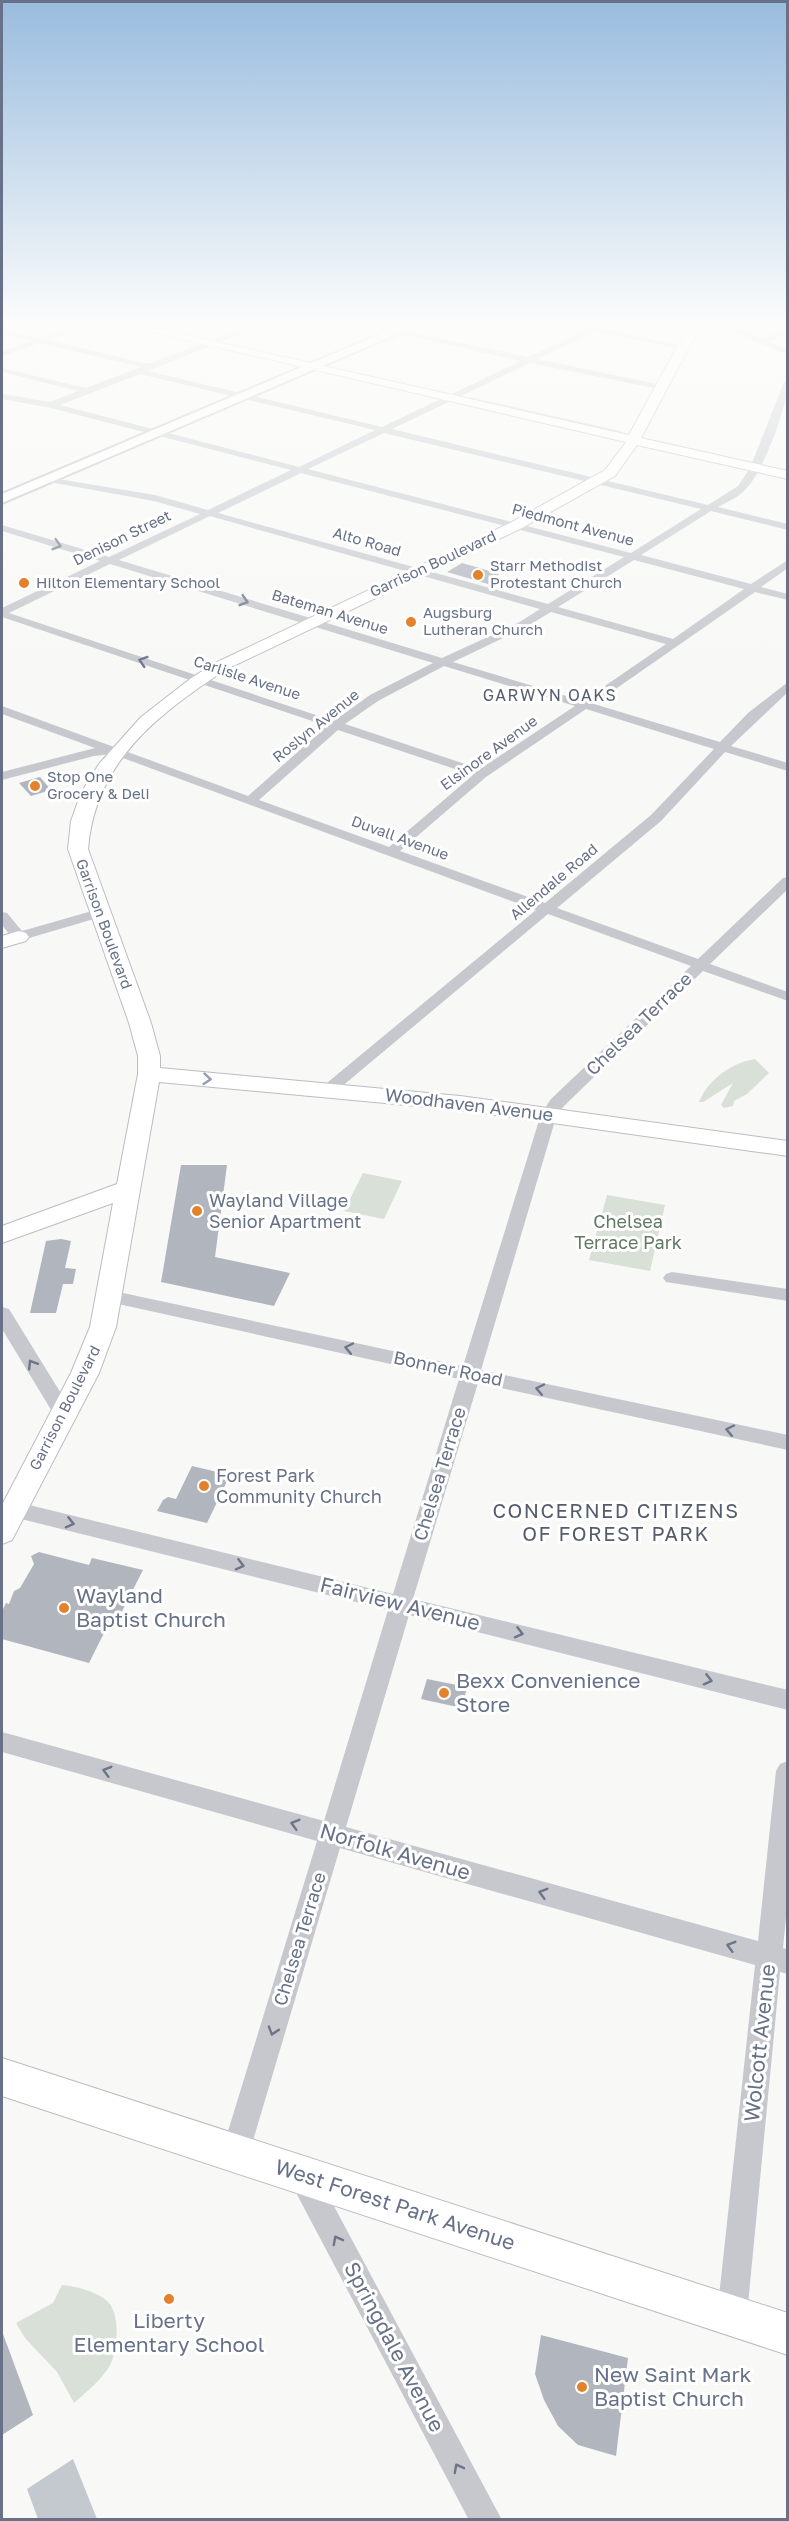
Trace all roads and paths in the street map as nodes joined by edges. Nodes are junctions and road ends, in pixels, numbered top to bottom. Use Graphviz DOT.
graph roads {
  1 [pos="146,438"];
  2 [pos="175,438"];
  3 [pos="367,438"];
  4 [pos="415,438"];
  5 [pos="633,438"];
  6 [pos="641,438"];
  7 [pos="767,438"];
  8 [pos="757,464"];
  9 [pos="788,467"];
  10 [pos="299,470"];
  11 [pos="788,476"];
  12 [pos="49,479"];
  13 [pos="596,481"];
  14 [pos="2,499"];
  15 [pos="709,508"];
  16 [pos="209,513"];
  17 [pos="514,526"];
  18 [pos="788,527"];
  19 [pos="2,528"];
  20 [pos="631,556"];
  21 [pos="110,560"];
  22 [pos="788,563"];
  23 [pos="417,571"];
  24 [pos="752,587"];
  25 [pos="788,597"];
  26 [pos="550,608"];
  27 [pos="2,613"];
  28 [pos="310,621"];
  29 [pos="675,643"];
  30 [pos="444,662"];
  31 [pos="199,680"];
  32 [pos="788,685"];
  33 [pos="585,705"];
  34 [pos="2,710"];
  35 [pos="336,725"];
  36 [pos="725,748"];
  37 [pos="118,753"];
  38 [pos="788,767"];
  39 [pos="482,774"];
  40 [pos="2,776"];
  41 [pos="250,801"];
  42 [pos="391,852"];
  43 [pos="788,881"];
  44 [pos="547,909"];
  45 [pos="99,913"];
  46 [pos="2,916"];
  47 [pos="10,940"];
  48 [pos="701,965"];
  49 [pos="788,997"];
  50 [pos="148,1074"];
  51 [pos="328,1090"];
  52 [pos="549,1114"];
  53 [pos="788,1149"];
  54 [pos="127,1189"];
  55 [pos="2,1235"];
  56 [pos="672,1278"];
  57 [pos="788,1294"];
  58 [pos="109,1296"];
  59 [pos="2,1314"];
  60 [pos="471,1374"];
  61 [pos="63,1413"];
  62 [pos="788,1443"];
  63 [pos="7,1520"];
  64 [pos="401,1604"];
  65 [pos="788,1700"];
  66 [pos="2,1742"];
  67 [pos="788,1771"];
  68 [pos="332,1834"];
  69 [pos="778,1959"];
  70 [pos="2,2077"];
  71 [pos="235,2154"];
  72 [pos="302,2175"];
  73 [pos="732,2315"];
  74 [pos="788,2334"];
  75 [pos="486,2520"];
  1 -- 12 [label="main road"];
  2 -- 10 [label="street, Piedmont Avenue"];
  3 -- 10 [label="street, Denison Street"];
  4 -- 13 [label="street"];
  5 -- 13 [label="main road, Garrison Boulevard"];
  6 -- 8 [label="main road"];
  7 -- 8 [label="street, Roslyn Avenue"];
  8 -- 9 [label="main road"];
  8 -- 11 [label="main road"];
  8 -- 15 [label="street, Roslyn Avenue"];
  10 -- 16 [label="street, Denison Street"];
  10 -- 17 [label="street, Piedmont Avenue"];
  12 -- 14 [label="main road"];
  12 -- 16 [label="street, Alto Road"];
  13 -- 15 [label="street"];
  13 -- 17 [label="main road, Garrison Boulevard"];
  15 -- 18 [label="street"];
  15 -- 20 [label="street, Roslyn Avenue"];
  16 -- 21 [label="street, Denison Street"];
  16 -- 23 [label="street, Alto Road"];
  17 -- 20 [label="street, Piedmont Avenue"];
  17 -- 23 [label="main road, Garrison Boulevard"];
  19 -- 21 [label="street, Bateman Avenue, one-way"];
  20 -- 24 [label="street, Piedmont Avenue"];
  20 -- 26 [label="street, Roslyn Avenue"];
  21 -- 27 [label="street, Denison Street"];
  21 -- 28 [label="street, Bateman Avenue, one-way"];
  22 -- 24 [label="street, Elsinore Avenue"];
  23 -- 26 [label="street, Alto Road"];
  23 -- 28 [label="main road, Garrison Boulevard"];
  24 -- 25 [label="street, Piedmont Avenue"];
  24 -- 29 [label="street, Elsinore Avenue"];
  26 -- 29 [label="street, Alto Road"];
  26 -- 30 [label="street, Roslyn Avenue"];
  31 -- 27 [label="street, Carlisle Avenue, one-way"];
  28 -- 30 [label="street, Bateman Avenue"];
  28 -- 31 [label="main road, Garrison Boulevard"];
  29 -- 33 [label="street, Elsinore Avenue"];
  30 -- 33 [label="street, Bateman Avenue"];
  30 -- 35 [label="street, Roslyn Avenue"];
  31 -- 35 [label="street, Carlisle Avenue"];
  31 -- 37 [label="main road, Garrison Boulevard"];
  32 -- 36 [label="street, Allendale Road"];
  33 -- 36 [label="street, Bateman Avenue"];
  33 -- 39 [label="street, Elsinore Avenue"];
  34 -- 37 [label="street, Duvall Avenue"];
  35 -- 39 [label="street, Carlisle Avenue"];
  35 -- 41 [label="street, Roslyn Avenue"];
  36 -- 38 [label="street, Bateman Avenue"];
  36 -- 44 [label="street, Allendale Road"];
  37 -- 40 [label="street"];
  37 -- 41 [label="street, Duvall Avenue"];
  37 -- 45 [label="main road, Garrison Boulevard"];
  39 -- 42 [label="street, Elsinore Avenue"];
  41 -- 42 [label="street, Duvall Avenue"];
  42 -- 44 [label="street, Duvall Avenue"];
  43 -- 48 [label="street, Chelsea Terrace"];
  44 -- 48 [label="street, Duvall Avenue"];
  44 -- 51 [label="street, Allendale Road"];
  45 -- 47 [label="street"];
  45 -- 50 [label="main road, Garrison Boulevard"];
  46 -- 47 [label="street"];
  48 -- 49 [label="street, Duvall Avenue"];
  48 -- 52 [label="street, Chelsea Terrace"];
  50 -- 51 [label="main road, Woodhaven Avenue, one-way"];
  50 -- 54 [label="main road, Garrison Boulevard"];
  51 -- 52 [label="main road, Woodhaven Avenue"];
  52 -- 53 [label="main road, Woodhaven Avenue"];
  52 -- 60 [label="street, Chelsea Terrace"];
  54 -- 55 [label="main road"];
  54 -- 58 [label="main road, Garrison Boulevard"];
  56 -- 57 [label="street"];
  60 -- 58 [label="street, Bonner Road, one-way"];
  58 -- 61 [label="main road, Garrison Boulevard"];
  61 -- 59 [label="street, one-way"];
  62 -- 60 [label="street, Bonner Road, one-way"];
  60 -- 64 [label="street, Chelsea Terrace"];
  61 -- 63 [label="main road, Garrison Boulevard"];
  63 -- 64 [label="street, Fairview Avenue, one-way"];
  64 -- 65 [label="street, Fairview Avenue, one-way"];
  64 -- 68 [label="street, Chelsea Terrace"];
  68 -- 66 [label="street, Norfolk Avenue, one-way"];
  67 -- 69 [label="street, Wolcott Avenue"];
  69 -- 68 [label="street, Norfolk Avenue, one-way"];
  68 -- 71 [label="street, Chelsea Terrace, one-way"];
  69 -- 73 [label="street, Wolcott Avenue"];
  70 -- 71 [label="main road, West Forest Park Avenue"];
  71 -- 72 [label="main road, West Forest Park Avenue"];
  72 -- 73 [label="main road, West Forest Park Avenue"];
  75 -- 72 [label="street, Springdale Avenue, one-way"];
  73 -- 74 [label="main road, West Forest Park Avenue"];
}
